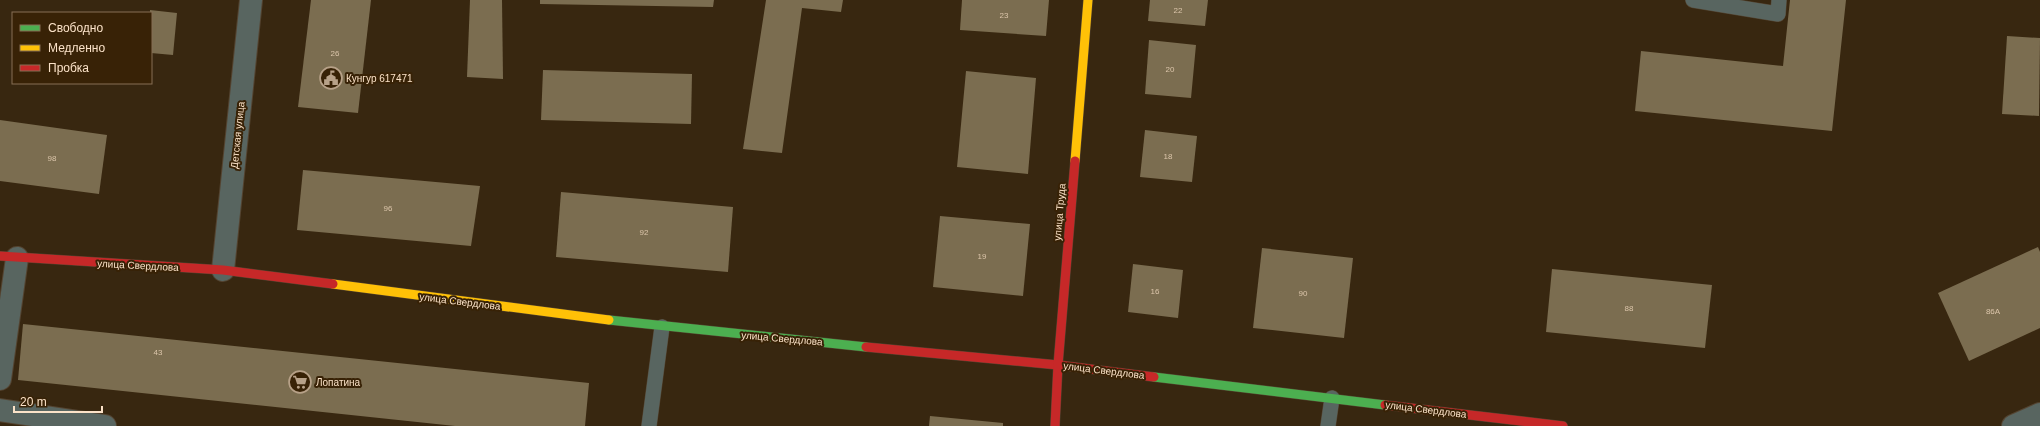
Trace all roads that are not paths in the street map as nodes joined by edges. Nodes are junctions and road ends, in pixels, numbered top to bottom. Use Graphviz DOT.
graph roads {
  1 [pos="251,0"];
  2 [pos="1088,0"];
  3 [pos="1693,0"];
  4 [pos="1779,0"];
  5 [pos="9,257"];
  6 [pos="223,270"];
  7 [pos="662,326"];
  8 [pos="1058,365"];
  9 [pos="0,379"];
  10 [pos="1332,398"];
  11 [pos="0,410"];
  12 [pos="2040,414"];
  13 [pos="105,426"];
  14 [pos="649,426"];
  15 [pos="1055,426"];
  16 [pos="1328,426"];
  17 [pos="1563,426"];
  18 [pos="2013,426"];
  1 -- 6 [label="street, Детская улица"];
  2 -- 8 [label="street, улица Труда"];
  3 -- 4 [label="lane"];
  5 -- 6 [label="street, улица Свердлова"];
  5 -- 9 [label="street"];
  6 -- 7 [label="street, улица Свердлова"];
  7 -- 8 [label="street, улица Свердлова"];
  7 -- 14 [label="lane"];
  8 -- 10 [label="street, улица Свердлова"];
  8 -- 15 [label="street, улица Труда"];
  10 -- 16 [label="lane"];
  10 -- 17 [label="street, улица Свердлова"];
  11 -- 13 [label="street"];
  12 -- 18 [label="street"];
}
